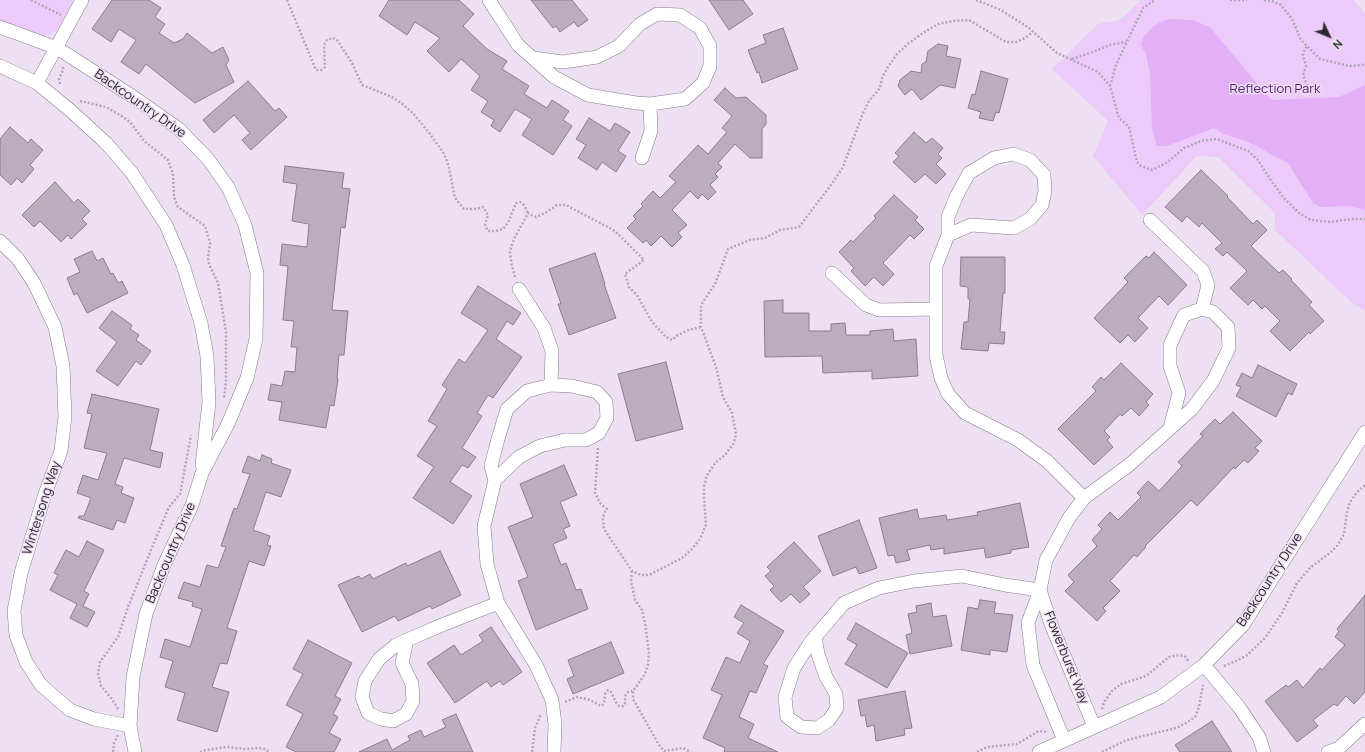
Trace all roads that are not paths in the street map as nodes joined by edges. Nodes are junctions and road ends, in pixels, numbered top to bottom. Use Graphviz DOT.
graph roads {
  1 [pos="82,0"];
  2 [pos="488,0"];
  3 [pos="0,28"];
  4 [pos="62,51"];
  5 [pos="533,58"];
  6 [pos="0,66"];
  7 [pos="37,83"];
  8 [pos="650,104"];
  9 [pos="642,158"];
  10 [pos="1150,220"];
  11 [pos="948,235"];
  12 [pos="0,241"];
  13 [pos="832,273"];
  14 [pos="519,289"];
  15 [pos="936,309"];
  16 [pos="1202,309"];
  17 [pos="552,385"];
  18 [pos="1170,428"];
  19 [pos="1365,432"];
  20 [pos="202,473"];
  21 [pos="495,480"];
  22 [pos="1084,498"];
  23 [pos="1040,590"];
  24 [pos="498,602"];
  25 [pos="815,638"];
  26 [pos="407,640"];
  27 [pos="1198,665"];
  28 [pos="1365,724"];
  29 [pos="125,725"];
  30 [pos="1094,726"];
  31 [pos="1064,740"];
  32 [pos="135,752"];
  33 [pos="554,752"];
  34 [pos="1039,752"];
  35 [pos="1264,752"];
  36 [pos="1328,752"];
  1 -- 4 [label="street"];
  2 -- 5 [label="street"];
  3 -- 4 [label="street, Backcountry Drive"];
  4 -- 7 [label="street"];
  4 -- 20 [label="street, Backcountry Drive"];
  5 -- 8 [label="street"];
  5 -- 8 [label="street"];
  6 -- 7 [label="street, Backcountry Drive"];
  7 -- 20 [label="street, Backcountry Drive"];
  8 -- 9 [label="street"];
  10 -- 16 [label="street"];
  11 -- 11 [label="street"];
  11 -- 15 [label="street"];
  12 -- 29 [label="street, Wintersong Way"];
  13 -- 15 [label="street"];
  14 -- 17 [label="street"];
  15 -- 22 [label="street"];
  16 -- 18 [label="street"];
  16 -- 18 [label="street, Flowerburst Way"];
  17 -- 21 [label="street"];
  17 -- 21 [label="street"];
  18 -- 22 [label="street, Flowerburst Way"];
  19 -- 27 [label="street, Backcountry Drive"];
  20 -- 29 [label="street, Backcountry Drive"];
  21 -- 24 [label="street"];
  22 -- 23 [label="street, Flowerburst Way"];
  23 -- 25 [label="street"];
  23 -- 30 [label="street, Flowerburst Way"];
  23 -- 31 [label="street, Flowerburst Way"];
  24 -- 26 [label="street"];
  24 -- 33 [label="street"];
  25 -- 25 [label="street"];
  26 -- 26 [label="street"];
  27 -- 30 [label="street, Backcountry Drive"];
  27 -- 35 [label="street"];
  28 -- 36 [label="street"];
  29 -- 32 [label="street, Backcountry Drive"];
  30 -- 31 [label="street, Backcountry Drive"];
  31 -- 34 [label="street, Backcountry Drive"];
}
